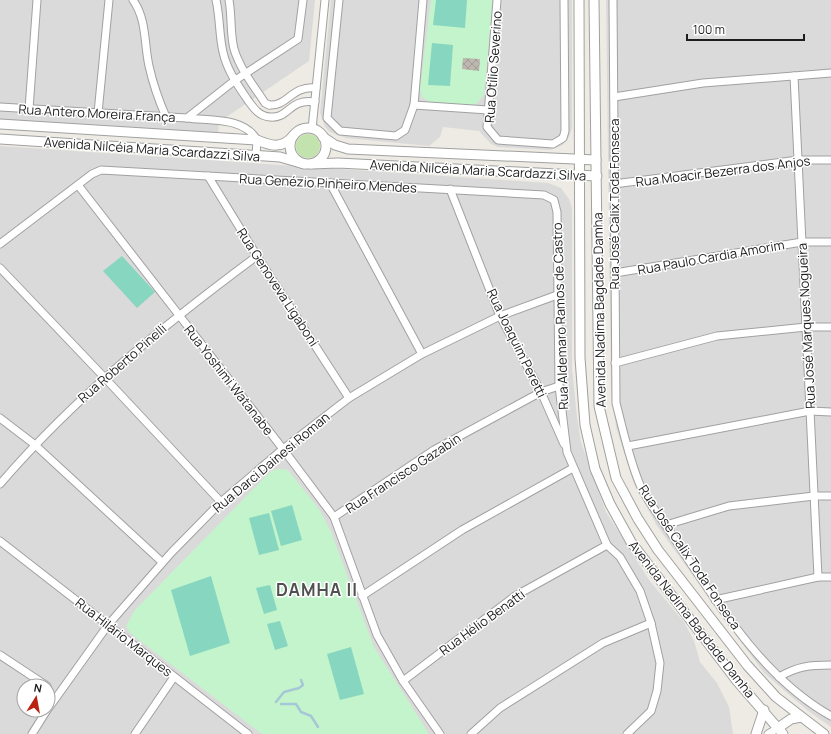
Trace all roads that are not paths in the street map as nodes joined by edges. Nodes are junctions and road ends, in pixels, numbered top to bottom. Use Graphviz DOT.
graph roads {
  1 [pos="37,0"];
  2 [pos="109,0"];
  3 [pos="133,0"];
  4 [pos="216,0"];
  5 [pos="229,0"];
  6 [pos="303,0"];
  7 [pos="325,0"];
  8 [pos="339,0"];
  9 [pos="423,0"];
  10 [pos="497,0"];
  11 [pos="564,0"];
  12 [pos="578,0"];
  13 [pos="594,0"];
  14 [pos="613,0"];
  15 [pos="246,73"];
  16 [pos="831,73"];
  17 [pos="794,76"];
  18 [pos="234,81"];
  19 [pos="316,88"];
  20 [pos="614,97"];
  21 [pos="315,102"];
  22 [pos="269,105"];
  23 [pos="414,105"];
  24 [pos="0,107"];
  25 [pos="29,109"];
  26 [pos="488,110"];
  27 [pos="98,113"];
  28 [pos="166,117"];
  29 [pos="267,117"];
  30 [pos="187,118"];
  31 [pos="0,124"];
  32 [pos="312,129"];
  33 [pos="293,136"];
  34 [pos="323,137"];
  35 [pos="0,138"];
  36 [pos="257,140"];
  37 [pos="408,150"];
  38 [pos="487,154"];
  39 [pos="256,156"];
  40 [pos="579,159"];
  41 [pos="596,160"];
  42 [pos="798,160"];
  43 [pos="831,160"];
  44 [pos="308,164"];
  45 [pos="407,166"];
  46 [pos="486,170"];
  47 [pos="579,175"];
  48 [pos="208,176"];
  49 [pos="597,176"];
  50 [pos="330,183"];
  51 [pos="614,184"];
  52 [pos="78,185"];
  53 [pos="450,189"];
  54 [pos="554,200"];
  55 [pos="802,242"];
  56 [pos="831,242"];
  57 [pos="0,244"];
  58 [pos="257,256"];
  59 [pos="0,268"];
  60 [pos="615,273"];
  61 [pos="557,296"];
  62 [pos="178,314"];
  63 [pos="500,316"];
  64 [pos="806,327"];
  65 [pos="831,327"];
  66 [pos="422,354"];
  67 [pos="615,363"];
  68 [pos="104,376"];
  69 [pos="559,386"];
  70 [pos="541,392"];
  71 [pos="349,398"];
  72 [pos="810,411"];
  73 [pos="831,412"];
  74 [pos="0,418"];
  75 [pos="34,444"];
  76 [pos="628,446"];
  77 [pos="283,450"];
  78 [pos="567,452"];
  79 [pos="573,468"];
  80 [pos="0,484"];
  81 [pos="814,496"];
  82 [pos="831,496"];
  83 [pos="221,502"];
  84 [pos="334,517"];
  85 [pos="666,525"];
  86 [pos="0,541"];
  87 [pos="607,545"];
  88 [pos="162,562"];
  89 [pos="818,577"];
  90 [pos="831,577"];
  91 [pos="362,596"];
  92 [pos="715,600"];
  93 [pos="651,622"];
  94 [pos="108,625"];
  95 [pos="0,655"];
  96 [pos="831,665"];
  97 [pos="779,676"];
  98 [pos="174,677"];
  99 [pos="35,678"];
  100 [pos="403,681"];
  101 [pos="58,693"];
  102 [pos="56,696"];
  103 [pos="764,710"];
  104 [pos="831,716"];
  105 [pos="43,718"];
  106 [pos="801,718"];
  107 [pos="780,731"];
  108 [pos="245,733"];
  109 [pos="819,733"];
  110 [pos="32,734"];
  111 [pos="135,734"];
  112 [pos="440,734"];
  113 [pos="471,734"];
  114 [pos="628,734"];
  115 [pos="756,734"];
  116 [pos="768,734"];
  1 -- 25 [label="street"];
  2 -- 27 [label="street"];
  3 -- 28 [label="street"];
  4 -- 18 [label="street"];
  5 -- 15 [label="street"];
  6 -- 15 [label="street, Rua Antero Moreira França"];
  7 -- 19 [label="street"];
  8 -- 23 [label="street"];
  9 -- 23 [label="street"];
  10 -- 26 [label="street, Rua Otílio Severino"];
  11 -- 26 [label="street, Rua Otílio Severino"];
  12 -- 40 [label="street, Avenida Nadima Bagdade Damha"];
  13 -- 41 [label="street, Avenida Nadima Bagdade Damha"];
  14 -- 20 [label="street, Rua José Calix Toda Fonseca"];
  15 -- 18 [label="street, Rua Antero Moreira França"];
  15 -- 22 [label="street"];
  16 -- 17 [label="street"];
  17 -- 20 [label="street"];
  17 -- 42 [label="street, Rua José Marques Nogueira"];
  18 -- 29 [label="street"];
  18 -- 30 [label="street, Rua Antero Moreira França"];
  19 -- 21 [label="street"];
  19 -- 22 [label="street"];
  20 -- 51 [label="street, Rua José Calix Toda Fonseca"];
  21 -- 29 [label="street"];
  21 -- 32 [label="street"];
  22 -- 29 [label="street"];
  23 -- 26 [label="street"];
  24 -- 25 [label="street, Rua Antero Moreira França"];
  25 -- 27 [label="street, Rua Antero Moreira França"];
  27 -- 28 [label="street, Rua Antero Moreira França"];
  28 -- 30 [label="street, Rua Antero Moreira França"];
  30 -- 36 [label="street"];
  31 -- 36 [label="street, Avenida Nilcéia Maria Scardazzi Silva"];
  32 -- 33 [label="street"];
  32 -- 34 [label="street"];
  33 -- 36 [label="street, Avenida Nilcéia Maria Scardazzi Silva"];
  33 -- 44 [label="street"];
  34 -- 37 [label="street, Avenida Nilcéia Maria Scardazzi Silva"];
  34 -- 44 [label="street"];
  35 -- 39 [label="street, Avenida Nilcéia Maria Scardazzi Silva"];
  36 -- 39 [label="street"];
  37 -- 38 [label="street, Avenida Nilcéia Maria Scardazzi Silva"];
  37 -- 45 [label="street"];
  38 -- 40 [label="street, Avenida Nilcéia Maria Scardazzi Silva"];
  38 -- 46 [label="street"];
  39 -- 44 [label="street, Avenida Nilcéia Maria Scardazzi Silva"];
  40 -- 41 [label="street, Avenida Nilcéia Maria Scardazzi Silva"];
  40 -- 47 [label="street, Avenida Nadima Bagdade Damha"];
  41 -- 49 [label="street, Avenida Nadima Bagdade Damha"];
  42 -- 43 [label="street, Rua Moacir Bezerra dos Anjos"];
  42 -- 51 [label="street, Rua Moacir Bezerra dos Anjos"];
  42 -- 55 [label="street, Rua José Marques Nogueira"];
  44 -- 45 [label="street, Avenida Nilcéia Maria Scardazzi Silva"];
  45 -- 46 [label="street, Avenida Nilcéia Maria Scardazzi Silva"];
  46 -- 47 [label="street, Avenida Nilcéia Maria Scardazzi Silva"];
  47 -- 49 [label="street, Avenida Nilcéia Maria Scardazzi Silva"];
  47 -- 103 [label="street, Avenida Nadima Bagdade Damha"];
  48 -- 50 [label="street, Rua Genézio Pinheiro Mendes"];
  48 -- 52 [label="street, Rua Genézio Pinheiro Mendes"];
  48 -- 58 [label="street, Rua Genoveva Ligaboni"];
  49 -- 106 [label="street, Avenida Nadima Bagdade Damha"];
  50 -- 53 [label="street, Rua Genézio Pinheiro Mendes"];
  50 -- 66 [label="street"];
  51 -- 60 [label="street, Rua José Calix Toda Fonseca"];
  52 -- 57 [label="street"];
  52 -- 62 [label="street, Rua Yoshimi Watanabe"];
  53 -- 54 [label="street, Rua Genézio Pinheiro Mendes"];
  53 -- 63 [label="street, Rua Joaquim Peretti"];
  54 -- 61 [label="street, Rua Aldemaro Ramos de Castro"];
  55 -- 56 [label="street, Rua Paulo Cardia Amorim"];
  55 -- 60 [label="street, Rua Paulo Cardia Amorim"];
  55 -- 64 [label="street, Rua José Marques Nogueira"];
  58 -- 62 [label="street, Rua Roberto Pinelli"];
  58 -- 71 [label="street, Rua Genoveva Ligaboni"];
  59 -- 68 [label="street"];
  60 -- 67 [label="street, Rua José Calix Toda Fonseca"];
  61 -- 63 [label="street, Rua Darci Dainesi Roman"];
  61 -- 69 [label="street, Rua Aldemaro Ramos de Castro"];
  62 -- 68 [label="street, Rua Roberto Pinelli"];
  62 -- 77 [label="street, Rua Yoshimi Watanabe"];
  63 -- 66 [label="street, Rua Darci Dainesi Roman"];
  63 -- 70 [label="street, Rua Joaquim Peretti"];
  64 -- 65 [label="street"];
  64 -- 67 [label="street"];
  64 -- 72 [label="street, Rua José Marques Nogueira"];
  66 -- 71 [label="street, Rua Darci Dainesi Roman"];
  67 -- 76 [label="street, Rua José Calix Toda Fonseca"];
  68 -- 75 [label="street, Rua Roberto Pinelli"];
  68 -- 83 [label="street"];
  69 -- 70 [label="street, Rua Francisco Gazabin"];
  69 -- 78 [label="street, Rua Aldemaro Ramos de Castro"];
  70 -- 78 [label="street, Rua Joaquim Peretti"];
  70 -- 84 [label="street, Rua Francisco Gazabin"];
  71 -- 77 [label="street, Rua Darci Dainesi Roman"];
  72 -- 73 [label="street"];
  72 -- 76 [label="street"];
  72 -- 81 [label="street, Rua José Marques Nogueira"];
  74 -- 75 [label="street"];
  75 -- 80 [label="street, Rua Roberto Pinelli"];
  75 -- 88 [label="street"];
  76 -- 85 [label="street, Rua José Calix Toda Fonseca"];
  77 -- 83 [label="street, Rua Darci Dainesi Roman"];
  77 -- 84 [label="street, Rua Yoshimi Watanabe"];
  78 -- 79 [label="street, Rua Aldemaro Ramos de Castro"];
  79 -- 87 [label="street, Rua Aldemaro Ramos de Castro"];
  79 -- 91 [label="street"];
  81 -- 82 [label="street"];
  81 -- 85 [label="street"];
  81 -- 89 [label="street, Rua José Marques Nogueira"];
  83 -- 88 [label="street, Rua Darci Dainesi Roman"];
  84 -- 91 [label="street, Rua Yoshimi Watanabe"];
  85 -- 92 [label="street, Rua José Calix Toda Fonseca"];
  86 -- 94 [label="street, Rua Hilário Marques"];
  87 -- 93 [label="street, Rua Aldemaro Ramos de Castro"];
  87 -- 100 [label="street, Rua Hélio Benatti"];
  88 -- 94 [label="street, Rua Darci Dainesi Roman"];
  89 -- 90 [label="street"];
  89 -- 92 [label="street"];
  91 -- 100 [label="street, Rua Yoshimi Watanabe"];
  92 -- 97 [label="street, Rua José Calix Toda Fonseca"];
  93 -- 113 [label="street"];
  93 -- 114 [label="street, Rua Aldemaro Ramos de Castro"];
  94 -- 98 [label="street, Rua Hilário Marques"];
  94 -- 101 [label="street, Rua Darci Dainesi Roman"];
  95 -- 99 [label="street"];
  96 -- 97 [label="street"];
  97 -- 104 [label="street, Rua José Calix Toda Fonseca"];
  98 -- 108 [label="street, Rua Hilário Marques"];
  98 -- 111 [label="street"];
  100 -- 112 [label="street, Rua Yoshimi Watanabe"];
  101 -- 102 [label="street, Rua Darci Dainesi Roman"];
  103 -- 107 [label="street, Avenida Nadima Bagdade Damha"];
  103 -- 115 [label="street"];
  105 -- 110 [label="street, Rua Darci Dainesi Roman"];
  106 -- 107 [label="street"];
  106 -- 109 [label="street, Avenida Nadima Bagdade Damha"];
  107 -- 116 [label="street"];
}
